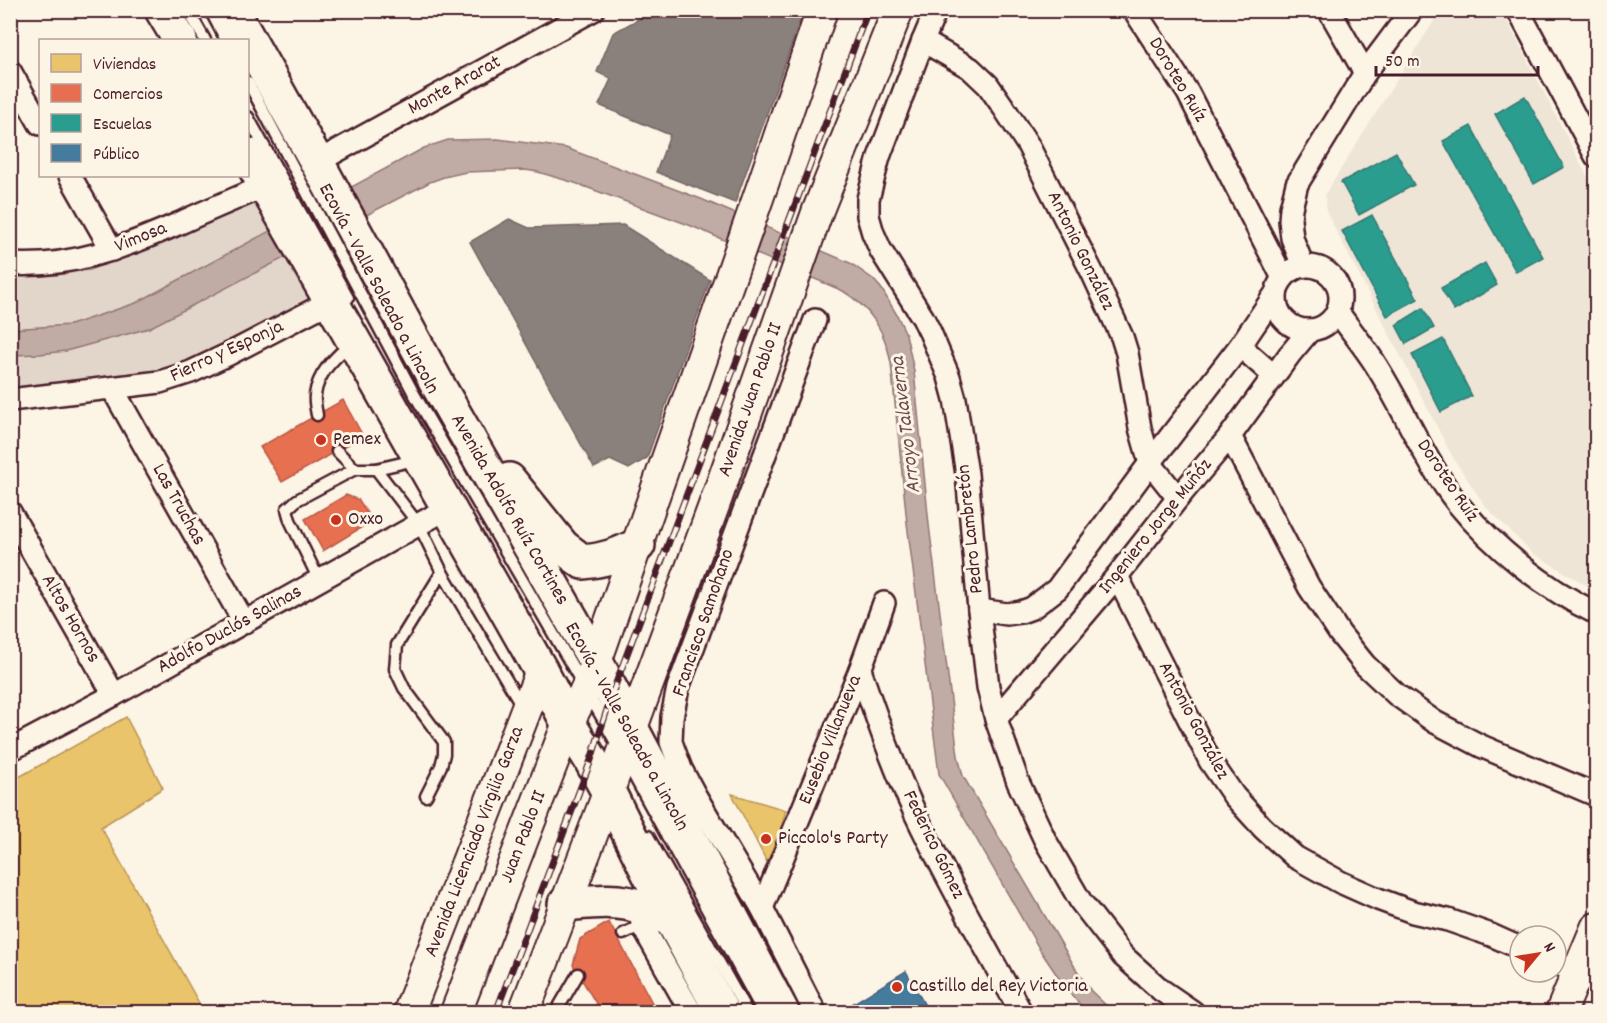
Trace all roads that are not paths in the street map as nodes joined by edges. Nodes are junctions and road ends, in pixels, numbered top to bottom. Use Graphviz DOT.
graph roads {
  1 [pos="162,10"];
  2 [pos="188,10"];
  3 [pos="210,10"];
  4 [pos="232,10"];
  5 [pos="593,10"];
  6 [pos="822,10"];
  7 [pos="898,10"];
  8 [pos="936,10"];
  9 [pos="1134,10"];
  10 [pos="1329,10"];
  11 [pos="1412,10"];
  12 [pos="1518,10"];
  13 [pos="179,39"];
  14 [pos="204,39"];
  15 [pos="224,39"];
  16 [pos="248,39"];
  17 [pos="249,40"];
  18 [pos="923,41"];
  19 [pos="10,71"];
  20 [pos="1365,73"];
  21 [pos="249,84"];
  22 [pos="249,119"];
  23 [pos="39,122"];
  24 [pos="1596,156"];
  25 [pos="249,157"];
  26 [pos="317,162"];
  27 [pos="71,177"];
  28 [pos="265,186"];
  29 [pos="112,250"];
  30 [pos="10,264"];
  31 [pos="1303,266"];
  32 [pos="1280,285"];
  33 [pos="341,303"];
  34 [pos="1337,310"];
  35 [pos="815,320"];
  36 [pos="1310,330"];
  37 [pos="354,341"];
  38 [pos="1240,346"];
  39 [pos="1274,376"];
  40 [pos="439,387"];
  41 [pos="112,388"];
  42 [pos="10,400"];
  43 [pos="317,415"];
  44 [pos="1230,436"];
  45 [pos="337,451"];
  46 [pos="419,459"];
  47 [pos="1150,463"];
  48 [pos="355,469"];
  49 [pos="376,469"];
  50 [pos="1178,498"];
  51 [pos="448,508"];
  52 [pos="10,512"];
  53 [pos="419,525"];
  54 [pos="638,545"];
  55 [pos="442,572"];
  56 [pos="1118,576"];
  57 [pos="319,580"];
  58 [pos="884,603"];
  59 [pos="979,610"];
  60 [pos="1596,613"];
  61 [pos="244,622"];
  62 [pos="860,670"];
  63 [pos="541,671"];
  64 [pos="114,695"];
  65 [pos="580,699"];
  66 [pos="525,712"];
  67 [pos="996,719"];
  68 [pos="10,750"];
  69 [pos="617,766"];
  70 [pos="1596,795"];
  71 [pos="426,796"];
  72 [pos="643,827"];
  73 [pos="565,904"];
  74 [pos="762,908"];
  75 [pos="652,917"];
  76 [pos="1596,928"];
  77 [pos="623,933"];
  78 [pos="1508,943"];
  79 [pos="477,957"];
  80 [pos="1576,972"];
  81 [pos="578,974"];
  82 [pos="413,1001"];
  83 [pos="456,1012"];
  84 [pos="524,1012"];
  85 [pos="556,1012"];
  86 [pos="692,1012"];
  87 [pos="722,1012"];
  88 [pos="747,1012"];
  89 [pos="764,1012"];
  90 [pos="782,1012"];
  91 [pos="815,1012"];
  92 [pos="1021,1012"];
  93 [pos="1194,1012"];
  94 [pos="1561,1012"];
  1 -- 13 [label="main road"];
  2 -- 14 [label="lane"];
  3 -- 15 [label="lane"];
  4 -- 16 [label="main road, Avenida Adolfo Ruíz Cortines"];
  5 -- 26 [label="street, Monte Ararat"];
  6 -- 54 [label="main road"];
  7 -- 69 [label="main road, Avenida Juan Pablo II"];
  8 -- 18 [label="street, Pedro Lambretón"];
  9 -- 32 [label="street, Doroteo Ruíz"];
  10 -- 20 [label="street"];
  11 -- 20 [label="street"];
  12 -- 24 [label="street"];
  17 -- 26 [label="main road, Avenida Adolfo Ruíz Cortines"];
  18 -- 47 [label="street, Antonio González"];
  18 -- 59 [label="street, Pedro Lambretón"];
  19 -- 23 [label="street"];
  20 -- 31 [label="street"];
  21 -- 65 [label="lane, Ecovía - Valle Soleado a Lincoln"];
  22 -- 33 [label="lane"];
  25 -- 28 [label="main road, Avenida Adolfo Ruíz Cortines"];
  26 -- 40 [label="main road, Avenida Adolfo Ruíz Cortines"];
  27 -- 29 [label="street"];
  28 -- 29 [label="street, Vimosa"];
  28 -- 33 [label="main road, Avenida Adolfo Ruíz Cortines"];
  29 -- 30 [label="street, Vimosa"];
  31 -- 32 [label="street"];
  31 -- 34 [label="street"];
  32 -- 36 [label="street"];
  32 -- 38 [label="street, Ingeniero Jorge Muñóz"];
  33 -- 37 [label="main road, Avenida Adolfo Ruíz Cortines"];
  33 -- 41 [label="street, Fierro y Esponja"];
  34 -- 36 [label="street"];
  34 -- 60 [label="street, Doroteo Ruíz"];
  35 -- 74 [label="street, Francisco Samohano"];
  36 -- 39 [label="street, Ingeniero Jorge Muñóz"];
  37 -- 43 [label="lane"];
  37 -- 46 [label="main road, Avenida Adolfo Ruíz Cortines"];
  38 -- 39 [label="street"];
  38 -- 47 [label="street, Ingeniero Jorge Muñóz"];
  39 -- 44 [label="street, Ingeniero Jorge Muñóz"];
  40 -- 54 [label="main road"];
  40 -- 65 [label="main road, Avenida Adolfo Ruíz Cortines"];
  41 -- 42 [label="street, Fierro y Esponja"];
  41 -- 61 [label="street, Las Truchas"];
  44 -- 50 [label="street, Ingeniero Jorge Muñóz"];
  44 -- 70 [label="street"];
  45 -- 48 [label="lane"];
  46 -- 49 [label="lane"];
  46 -- 51 [label="main road, Avenida Adolfo Ruíz Cortines"];
  47 -- 50 [label="street, Antonio González"];
  47 -- 59 [label="street, Ingeniero Jorge Muñóz"];
  48 -- 49 [label="lane"];
  48 -- 57 [label="lane"];
  49 -- 53 [label="lane"];
  50 -- 56 [label="street, Ingeniero Jorge Muñóz"];
  51 -- 53 [label="street, Adolfo Duclós Salinas"];
  51 -- 63 [label="main road, Avenida Adolfo Ruíz Cortines"];
  52 -- 64 [label="street, Altos Hornos"];
  53 -- 55 [label="lane"];
  53 -- 57 [label="street, Adolfo Duclós Salinas"];
  54 -- 65 [label="main road"];
  55 -- 66 [label="lane"];
  55 -- 71 [label="lane"];
  56 -- 67 [label="street, Ingeniero Jorge Muñóz"];
  56 -- 78 [label="street, Antonio González"];
  57 -- 61 [label="street, Adolfo Duclós Salinas"];
  58 -- 62 [label="street, Eusebio Villanueva"];
  59 -- 67 [label="street, Pedro Lambretón"];
  61 -- 64 [label="street, Adolfo Duclós Salinas"];
  62 -- 74 [label="street, Eusebio Villanueva"];
  62 -- 92 [label="street, Federico Gómez"];
  63 -- 65 [label="main road, Avenida Adolfo Ruíz Cortines"];
  63 -- 66 [label="main road, Avenida Licenciado Virgilio Garza"];
  64 -- 68 [label="street, Adolfo Duclós Salinas"];
  65 -- 69 [label="main road, Avenida Adolfo Ruíz Cortines"];
  65 -- 69 [label="main road, Avenida Adolfo Ruíz Cortines"];
  65 -- 79 [label="main road, Juan Pablo II"];
  66 -- 82 [label="main road, Avenida Licenciado Virgilio Garza"];
  67 -- 93 [label="street, Pedro Lambretón"];
  69 -- 73 [label="main road"];
  69 -- 75 [label="main road, Avenida Adolfo Ruíz Cortines"];
  69 -- 89 [label="lane, Ecovía - Valle Soleado a Lincoln"];
  69 -- 90 [label="main road, Avenida Adolfo Ruíz Cortines"];
  72 -- 88 [label="lane"];
  73 -- 75 [label="main road"];
  73 -- 84 [label="main road"];
  74 -- 91 [label="street, Francisco Samohano"];
  75 -- 77 [label="lane"];
  75 -- 86 [label="street"];
  75 -- 87 [label="main road, Avenida Adolfo Ruíz Cortines"];
  76 -- 80 [label="main road"];
  79 -- 82 [label="main road"];
  79 -- 83 [label="main road, Juan Pablo II"];
  80 -- 94 [label="main road"];
  81 -- 85 [label="lane"];
}
